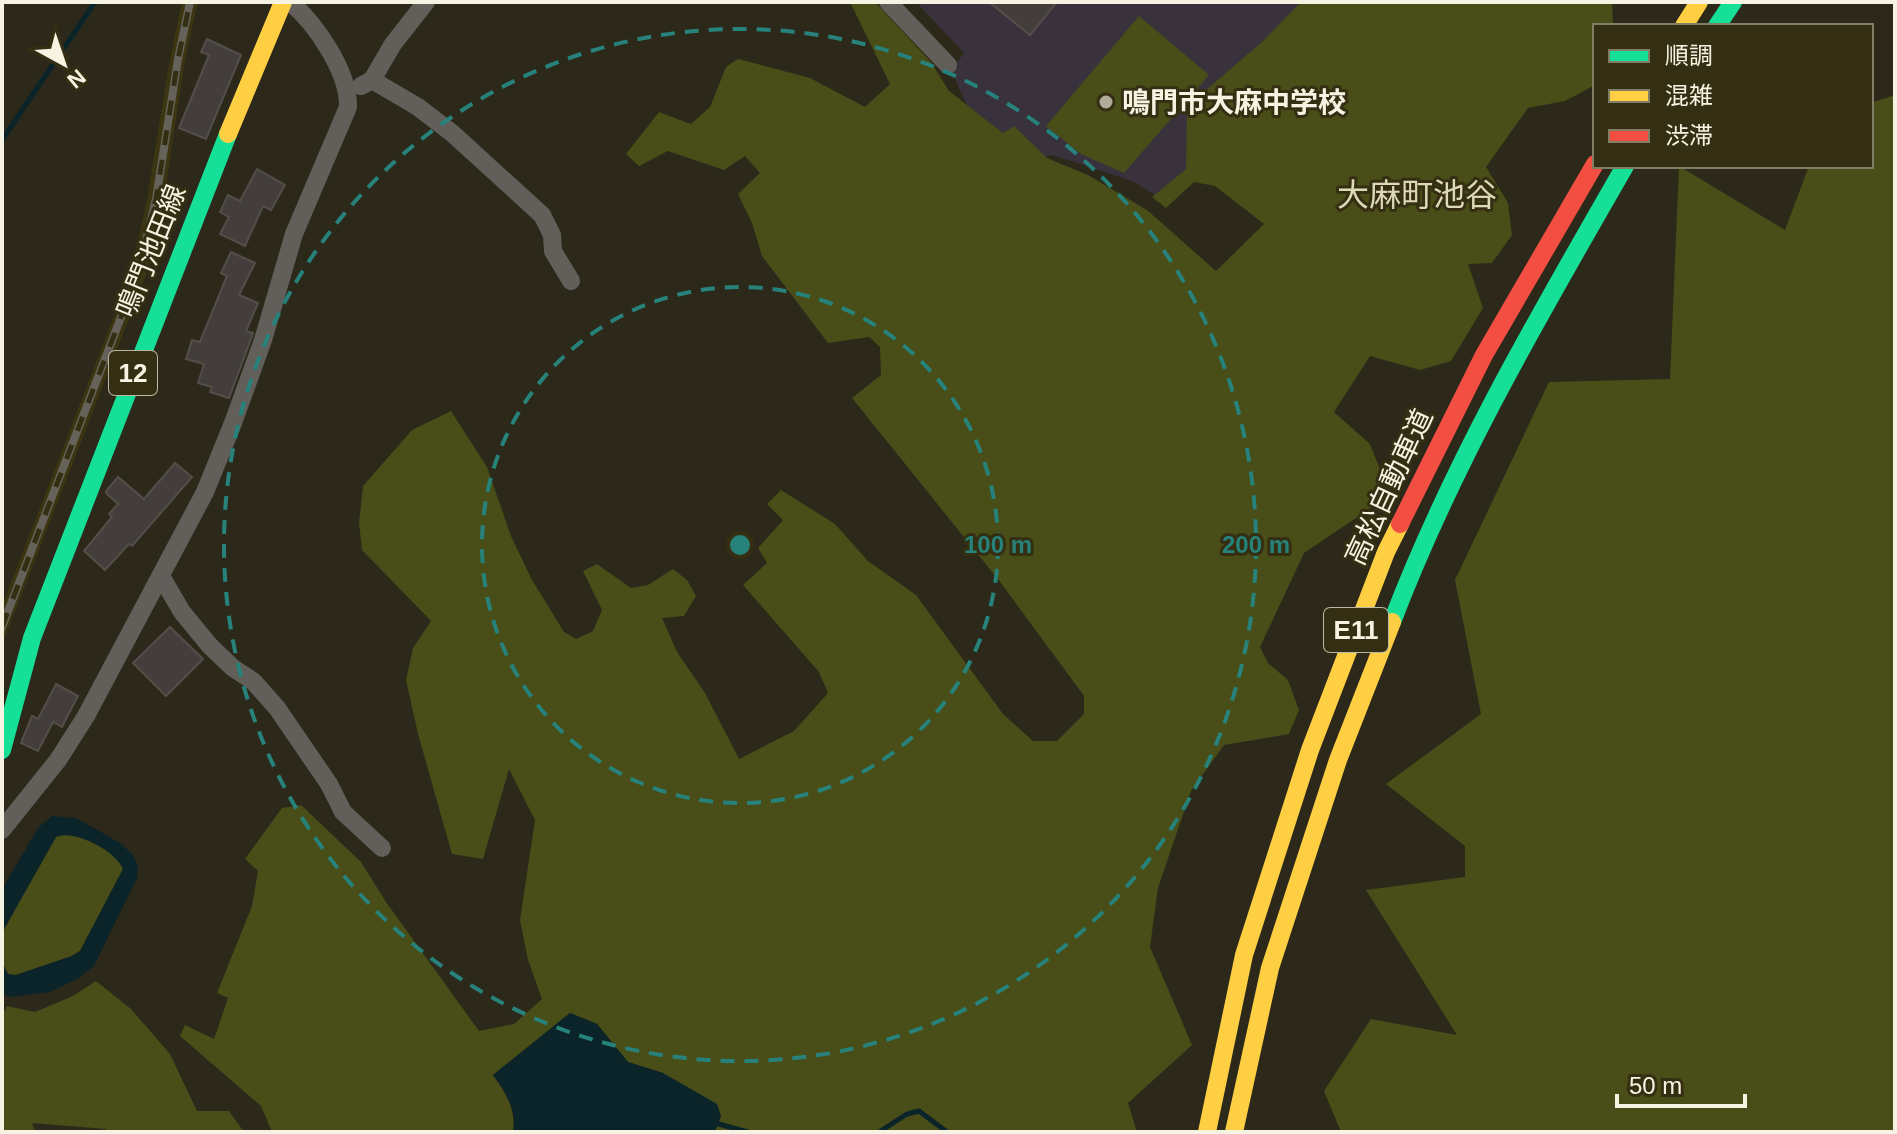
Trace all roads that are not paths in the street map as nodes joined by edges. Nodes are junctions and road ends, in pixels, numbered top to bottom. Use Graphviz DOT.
graph roads {
  1 [pos="283,2"];
  2 [pos="290,2"];
  3 [pos="426,2"];
  4 [pos="888,2"];
  5 [pos="1699,2"];
  6 [pos="1733,2"];
  7 [pos="1685,24"];
  8 [pos="1718,24"];
  9 [pos="948,65"];
  10 [pos="372,80"];
  11 [pos="348,93"];
  12 [pos="1593,167"];
  13 [pos="1624,168"];
  14 [pos="571,281"];
  15 [pos="161,576"];
  16 [pos="2,750"];
  17 [pos="2,830"];
  18 [pos="382,848"];
  19 [pos="1207,1132"];
  20 [pos="1234,1132"];
  1 -- 16 [label="main road, 鳴門池田線 / 12"];
  2 -- 11 [label="street"];
  3 -- 10 [label="street"];
  4 -- 9 [label="street"];
  5 -- 7 [label="main road"];
  6 -- 8 [label="main road"];
  10 -- 11 [label="street"];
  10 -- 14 [label="street"];
  11 -- 15 [label="street"];
  12 -- 19 [label="main road, 高松自動車道 / E11"];
  13 -- 20 [label="main road, 高松自動車道 / E11"];
  15 -- 17 [label="street"];
  15 -- 18 [label="street"];
}
